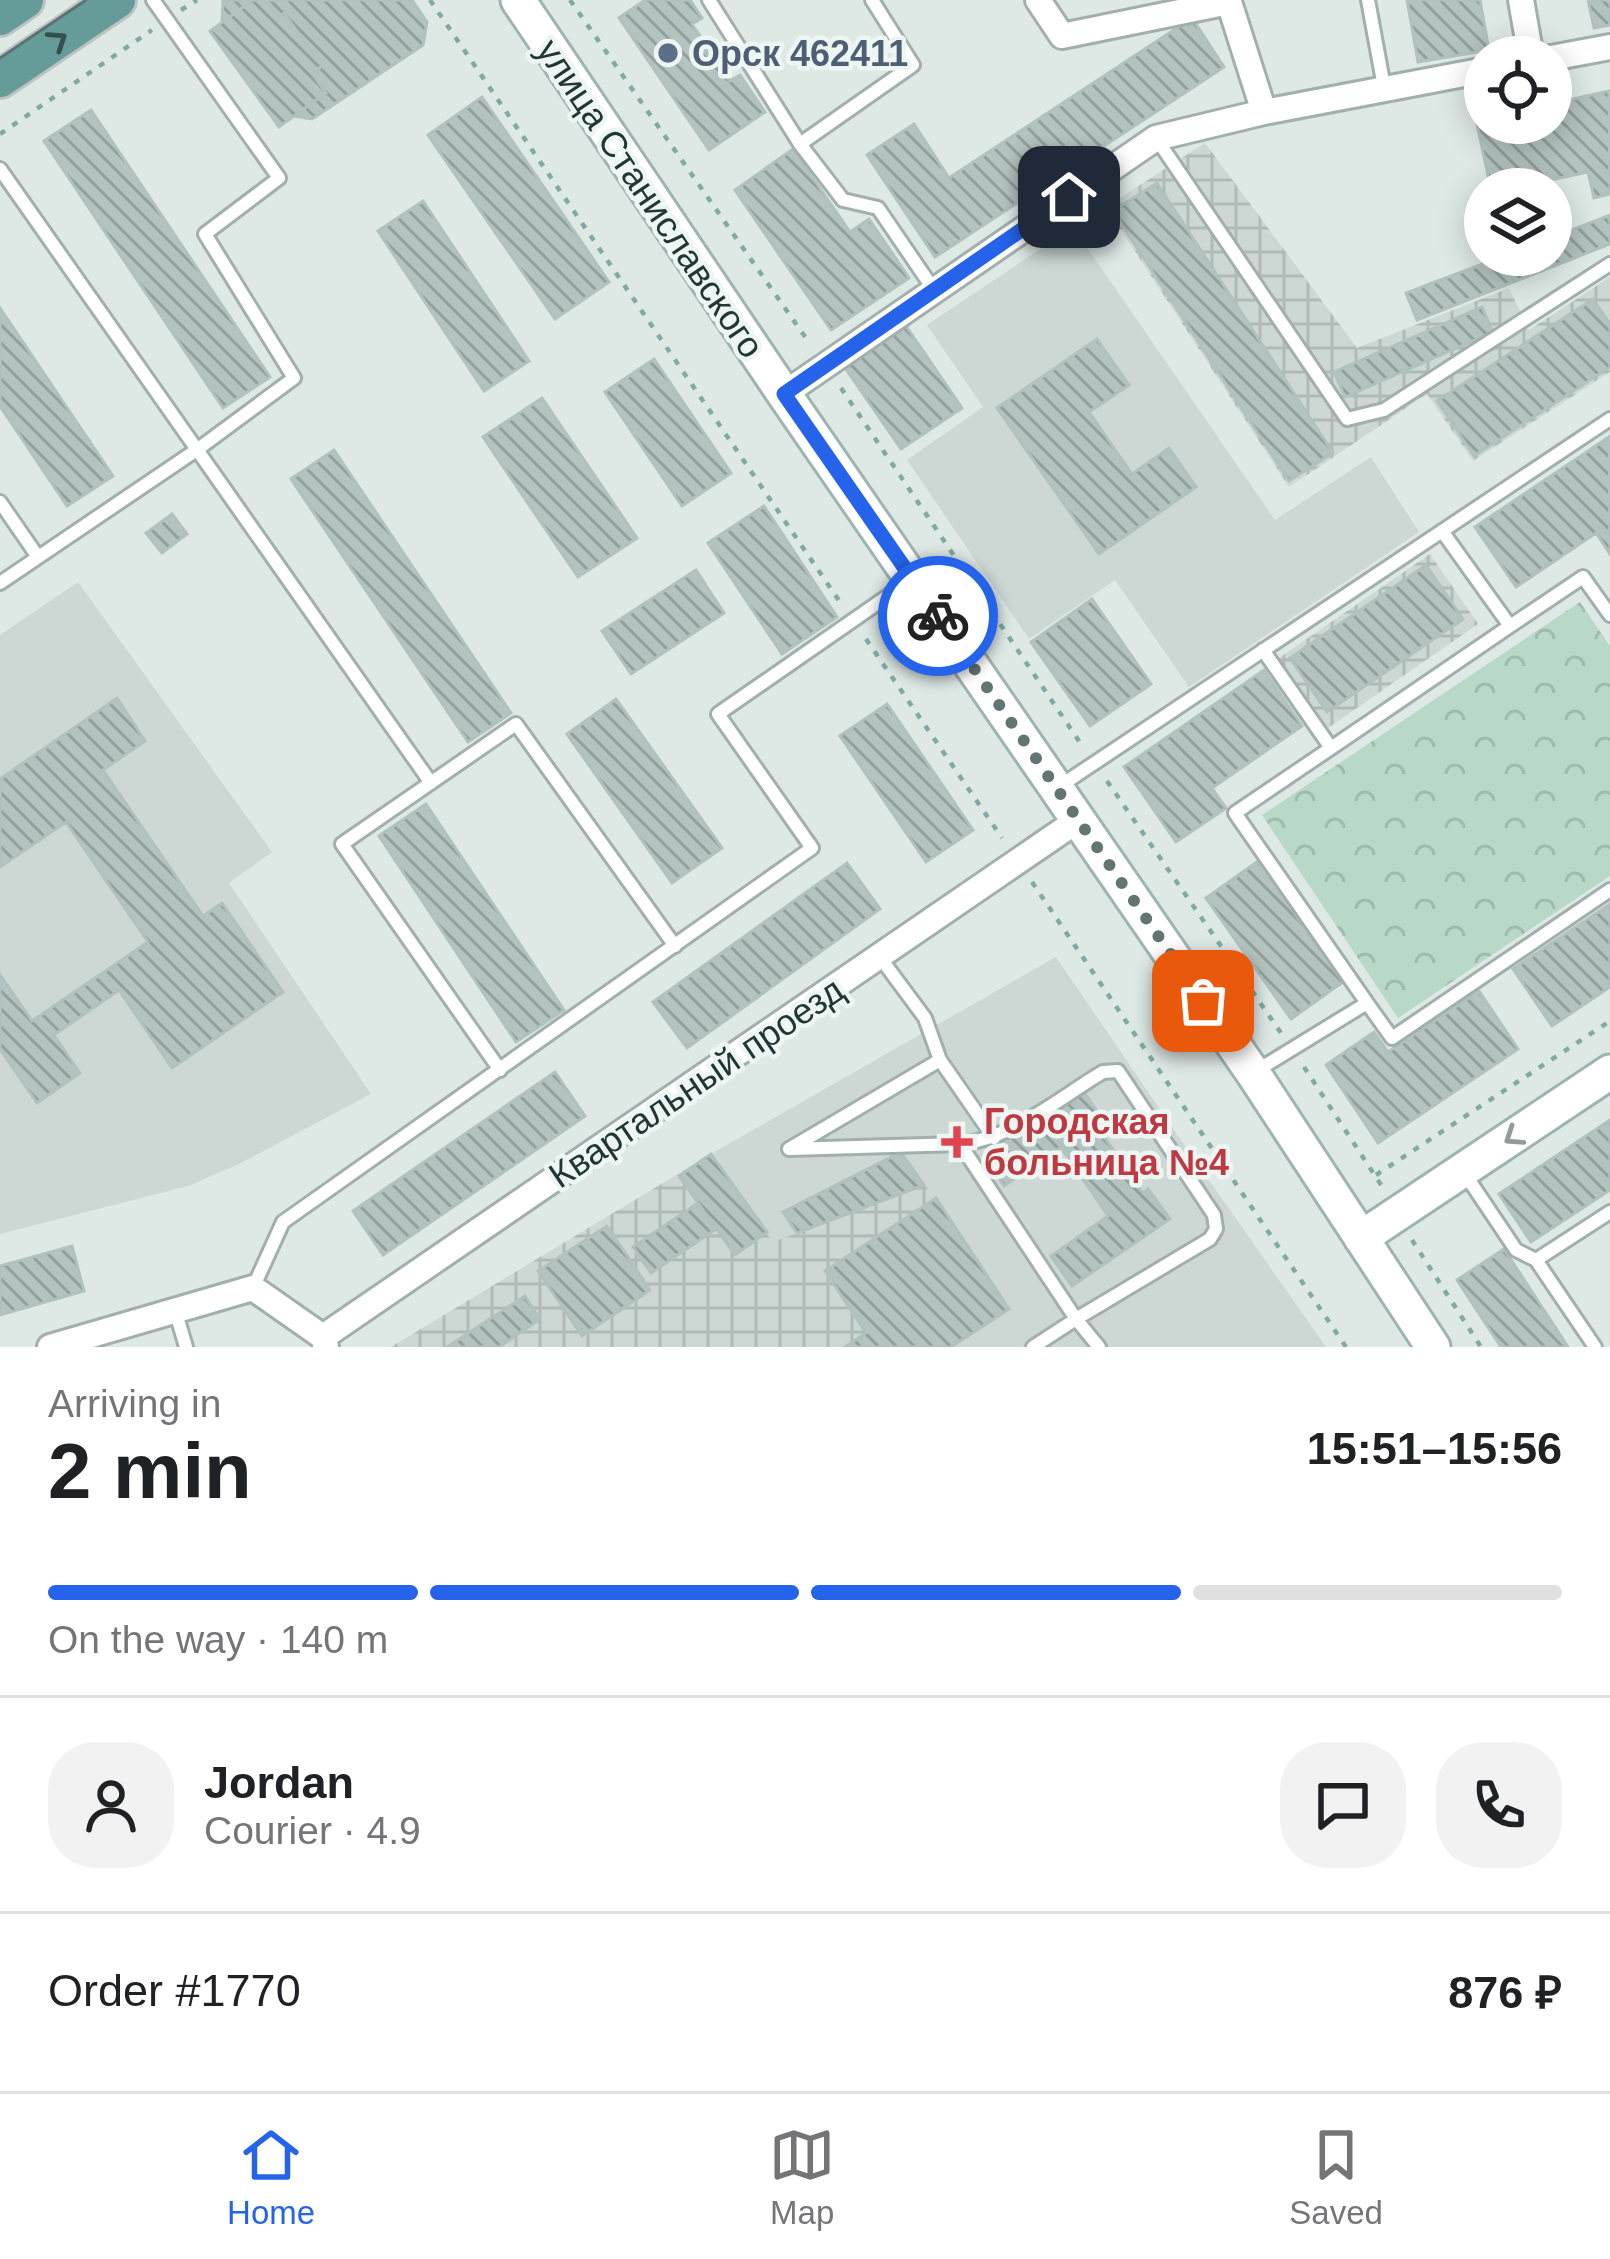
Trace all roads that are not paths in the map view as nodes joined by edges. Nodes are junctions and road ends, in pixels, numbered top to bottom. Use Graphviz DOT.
graph roads {
  1 [pos="25,0"];
  2 [pos="116,0"];
  3 [pos="153,0"];
  4 [pos="518,0"];
  5 [pos="710,0"];
  6 [pos="872,0"];
  7 [pos="1038,0"];
  8 [pos="1368,0"];
  9 [pos="1521,0"];
  10 [pos="0,17"];
  11 [pos="1528,36"];
  12 [pos="1610,47"];
  13 [pos="1572,54"];
  14 [pos="1464,74"];
  15 [pos="0,79"];
  16 [pos="1384,88"];
  17 [pos="1264,112"];
  18 [pos="1156,138"];
  19 [pos="800,144"];
  20 [pos="0,170"];
  21 [pos="1610,264"];
  22 [pos="934,290"];
  23 [pos="784,394"];
  24 [pos="1610,419"];
  25 [pos="198,449"];
  26 [pos="0,502"];
  27 [pos="1442,531"];
  28 [pos="38,557"];
  29 [pos="912,579"];
  30 [pos="0,584"];
  31 [pos="1610,615"];
  32 [pos="1510,626"];
  33 [pos="1263,650"];
  34 [pos="1330,748"];
  35 [pos="431,783"];
  36 [pos="1057,788"];
  37 [pos="1078,820"];
  38 [pos="1610,890"];
  39 [pos="675,946"];
  40 [pos="879,956"];
  41 [pos="1367,1003"];
  42 [pos="940,1060"];
  43 [pos="500,1070"];
  44 [pos="1610,1072"];
  45 [pos="1253,1073"];
  46 [pos="994,1138"];
  47 [pos="960,1144"];
  48 [pos="1462,1170"];
  49 [pos="1610,1212"];
  50 [pos="1360,1238"];
  51 [pos="1536,1260"];
  52 [pos="253,1288"];
  53 [pos="176,1312"];
  54 [pos="1076,1319"];
  55 [pos="324,1342"];
  56 [pos="50,1347"];
  57 [pos="186,1347"];
  58 [pos="1033,1347"];
  59 [pos="1099,1347"];
  60 [pos="1433,1347"];
  61 [pos="1595,1347"];
  1 -- 10 [label="main road"];
  15 -- 2 [label="main road, one-way"];
  3 -- 25 [label="lane"];
  4 -- 23 [label="main road, улица Станиславского"];
  5 -- 19 [label="lane"];
  6 -- 19 [label="lane"];
  7 -- 17 [label="street"];
  8 -- 16 [label="lane"];
  9 -- 11 [label="street"];
  12 -- 13 [label="street"];
  14 -- 16 [label="street"];
  16 -- 17 [label="street"];
  17 -- 18 [label="street"];
  18 -- 21 [label="lane"];
  18 -- 22 [label="street"];
  19 -- 22 [label="lane"];
  20 -- 25 [label="lane"];
  22 -- 23 [label="street"];
  23 -- 29 [label="main road, улица Станиславского"];
  24 -- 27 [label="lane"];
  25 -- 28 [label="lane"];
  25 -- 35 [label="lane"];
  26 -- 28 [label="lane"];
  27 -- 32 [label="lane"];
  27 -- 33 [label="lane"];
  28 -- 30 [label="lane"];
  29 -- 36 [label="main road, улица Станиславского"];
  29 -- 39 [label="lane"];
  31 -- 32 [label="lane"];
  32 -- 34 [label="lane"];
  33 -- 34 [label="lane"];
  33 -- 36 [label="lane"];
  34 -- 41 [label="lane"];
  35 -- 39 [label="lane"];
  35 -- 43 [label="lane"];
  36 -- 37 [label="main road, улица Станиславского"];
  37 -- 40 [label="street, Квартальный проезд"];
  37 -- 45 [label="main road, улица Станиславского"];
  38 -- 41 [label="lane"];
  39 -- 43 [label="lane"];
  40 -- 42 [label="lane"];
  40 -- 55 [label="street, Квартальный проезд"];
  41 -- 45 [label="lane"];
  42 -- 46 [label="lane"];
  42 -- 47 [label="lane"];
  43 -- 52 [label="lane"];
  44 -- 48 [label="main road, one-way"];
  45 -- 50 [label="main road, улица Станиславского"];
  46 -- 47 [label="lane"];
  46 -- 54 [label="lane"];
  47 -- 54 [label="lane"];
  48 -- 50 [label="main road"];
  48 -- 51 [label="lane"];
  49 -- 51 [label="lane"];
  50 -- 60 [label="main road, улица Станиславского"];
  51 -- 61 [label="lane"];
  52 -- 53 [label="street"];
  52 -- 55 [label="street"];
  53 -- 56 [label="street"];
  53 -- 57 [label="lane"];
  54 -- 58 [label="lane"];
  54 -- 59 [label="lane"];
}
